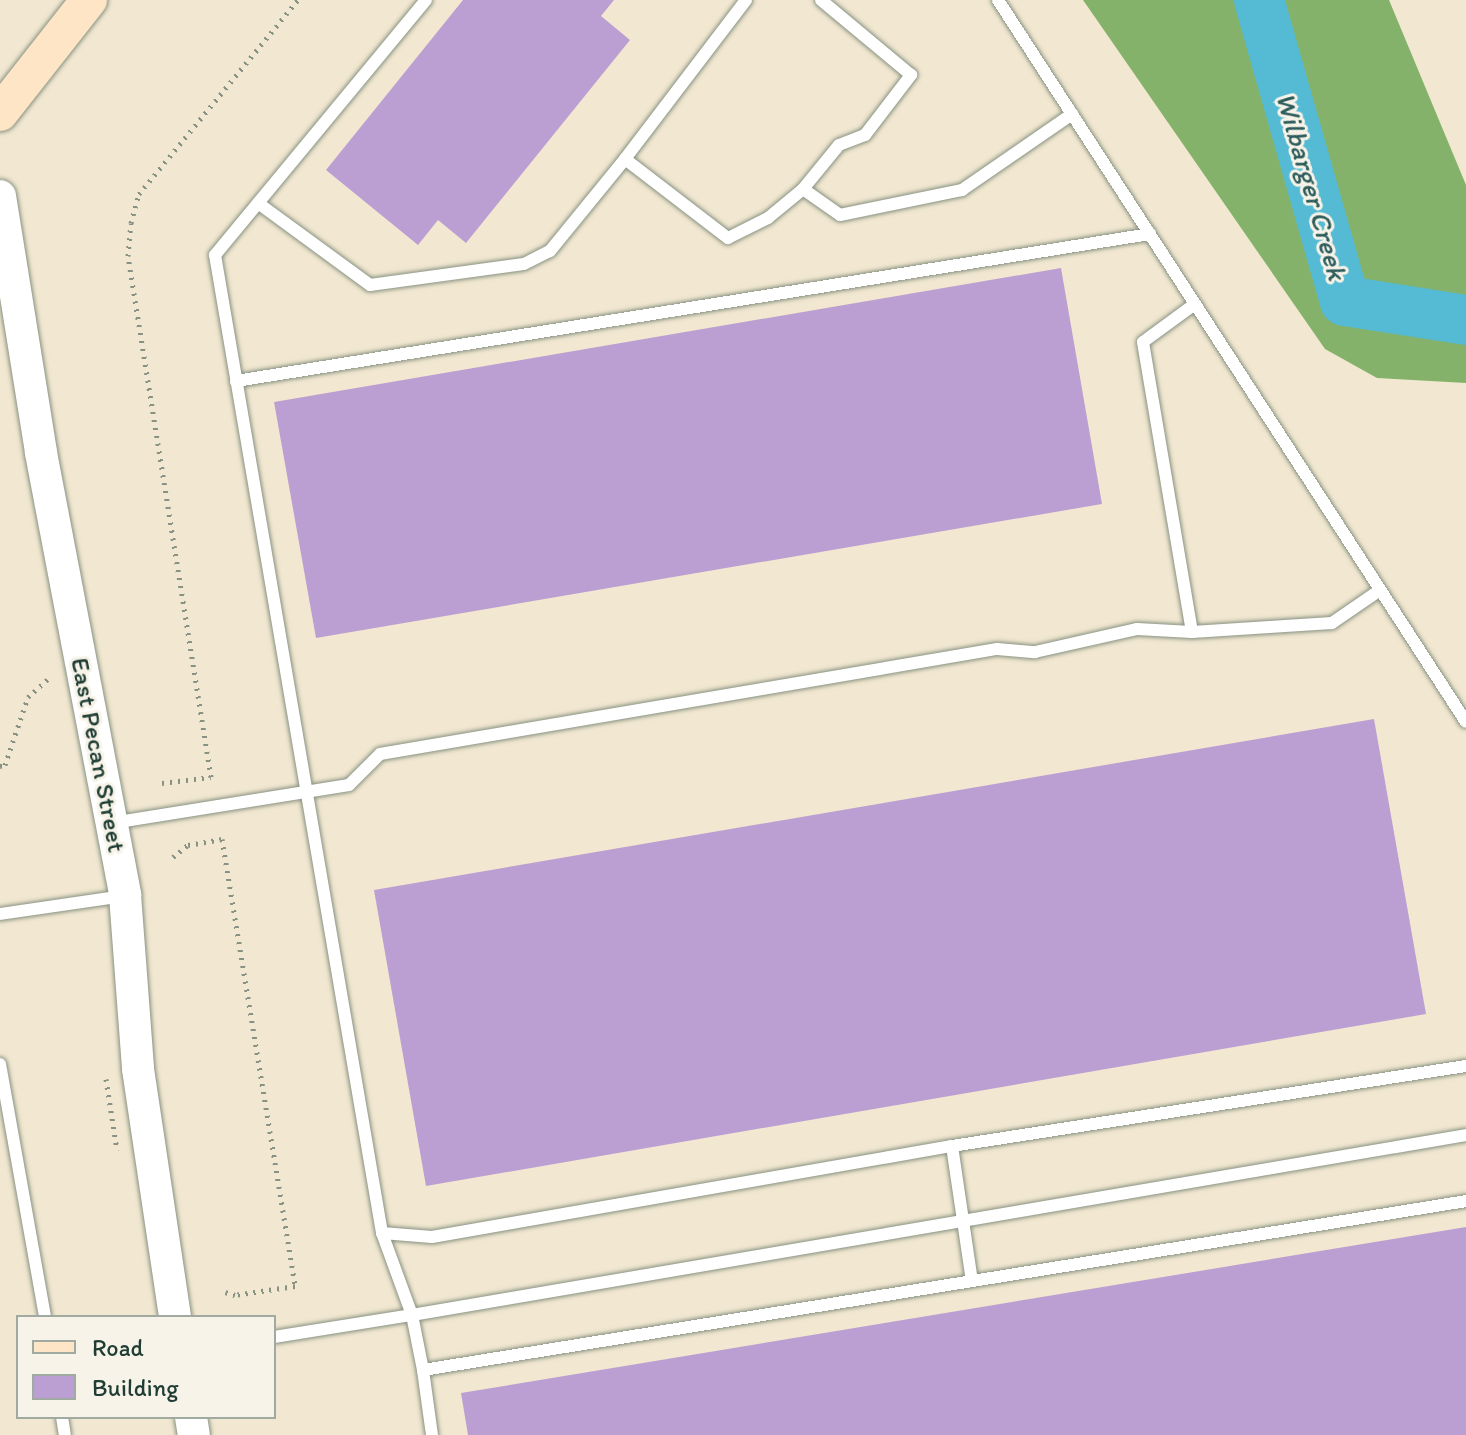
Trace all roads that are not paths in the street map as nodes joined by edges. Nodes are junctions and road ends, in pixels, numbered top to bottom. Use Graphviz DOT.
graph roads {
  1 [pos="89,0"];
  2 [pos="426,0"];
  3 [pos="746,0"];
  4 [pos="821,0"];
  5 [pos="998,0"];
  6 [pos="0,113"];
  7 [pos="1072,114"];
  8 [pos="625,159"];
  9 [pos="803,189"];
  10 [pos="0,196"];
  11 [pos="258,203"];
  12 [pos="1150,234"];
  13 [pos="1195,304"];
  14 [pos="0,337"];
  15 [pos="29,375"];
  16 [pos="236,381"];
  17 [pos="1380,590"];
  18 [pos="1192,632"];
  19 [pos="1466,722"];
  20 [pos="307,794"];
  21 [pos="112,823"];
  22 [pos="125,895"];
  23 [pos="0,914"];
  24 [pos="0,1064"];
  25 [pos="1466,1066"];
  26 [pos="5,1112"];
  27 [pos="1466,1135"];
  28 [pos="952,1146"];
  29 [pos="1466,1201"];
  30 [pos="965,1221"];
  31 [pos="382,1233"];
  32 [pos="972,1281"];
  33 [pos="45,1315"];
  34 [pos="175,1315"];
  35 [pos="412,1315"];
  36 [pos="276,1337"];
  37 [pos="423,1370"];
  38 [pos="432,1435"];
  1 -- 6 [label="main road"];
  2 -- 11 [label="lane"];
  3 -- 8 [label="lane"];
  4 -- 9 [label="lane"];
  5 -- 7 [label="lane"];
  7 -- 9 [label="lane"];
  7 -- 12 [label="lane"];
  8 -- 9 [label="lane"];
  8 -- 11 [label="lane"];
  10 -- 15 [label="street, East Pecan Street"];
  11 -- 16 [label="lane"];
  12 -- 13 [label="lane"];
  12 -- 16 [label="lane"];
  13 -- 17 [label="lane"];
  13 -- 18 [label="lane"];
  14 -- 15 [label="street"];
  15 -- 21 [label="street, East Pecan Street"];
  16 -- 20 [label="lane"];
  17 -- 18 [label="lane"];
  17 -- 19 [label="lane"];
  18 -- 20 [label="lane"];
  20 -- 21 [label="lane"];
  20 -- 31 [label="lane"];
  21 -- 22 [label="street, East Pecan Street"];
  22 -- 23 [label="lane"];
  22 -- 34 [label="street, East Pecan Street"];
  24 -- 26 [label="lane"];
  25 -- 28 [label="lane"];
  26 -- 33 [label="lane"];
  27 -- 30 [label="lane"];
  28 -- 30 [label="lane"];
  28 -- 31 [label="lane"];
  29 -- 32 [label="lane"];
  30 -- 32 [label="lane"];
  30 -- 35 [label="lane"];
  31 -- 35 [label="lane"];
  32 -- 37 [label="lane"];
  35 -- 36 [label="lane"];
  35 -- 37 [label="lane"];
  37 -- 38 [label="lane"];
}
